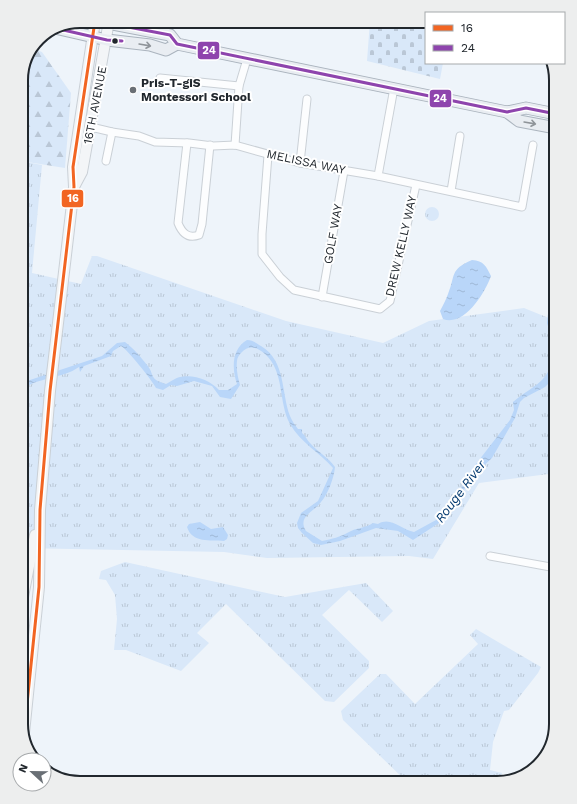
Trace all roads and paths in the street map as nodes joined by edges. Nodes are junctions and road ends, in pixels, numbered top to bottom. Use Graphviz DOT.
graph roads {
  1 [pos="94,28"];
  2 [pos="108,28"];
  3 [pos="137,28"];
  4 [pos="65,30"];
  5 [pos="92,37"];
  6 [pos="107,40"];
  7 [pos="177,44"];
  8 [pos="247,59"];
  9 [pos="160,78"];
  10 [pos="239,86"];
  11 [pos="394,88"];
  12 [pos="307,99"];
  13 [pos="507,112"];
  14 [pos="549,113"];
  15 [pos="91,127"];
  16 [pos="549,127"];
  17 [pos="112,132"];
  18 [pos="460,136"];
  19 [pos="187,143"];
  20 [pos="210,145"];
  21 [pos="235,145"];
  22 [pos="533,146"];
  23 [pos="268,155"];
  24 [pos="106,161"];
  25 [pos="300,163"];
  26 [pos="344,171"];
  27 [pos="378,176"];
  28 [pos="416,184"];
  29 [pos="74,186"];
  30 [pos="451,192"];
  31 [pos="322,297"];
  32 [pos="40,510"];
  33 [pos="490,556"];
  34 [pos="549,567"];
  35 [pos="28,571"];
  36 [pos="28,694"];
  1 -- 5 [label="main road, 16TH AVENUE"];
  2 -- 6 [label="main road, 16TH AVENUE"];
  3 -- 7 [label="main road"];
  4 -- 5 [label="main road"];
  5 -- 6 [label="main road"];
  5 -- 29 [label="main road, 16TH AVENUE"];
  6 -- 7 [label="main road, one-way"];
  6 -- 15 [label="main road, 16TH AVENUE"];
  7 -- 8 [label="main road"];
  8 -- 10 [label="street"];
  8 -- 11 [label="main road"];
  9 -- 10 [label="street"];
  10 -- 21 [label="street"];
  11 -- 13 [label="main road"];
  11 -- 27 [label="street"];
  12 -- 25 [label="street"];
  13 -- 14 [label="main road"];
  13 -- 16 [label="main road, one-way"];
  15 -- 17 [label="street, MELISSA WAY"];
  15 -- 29 [label="main road, 16TH AVENUE"];
  17 -- 19 [label="street, MELISSA WAY"];
  17 -- 24 [label="street"];
  18 -- 30 [label="street"];
  19 -- 20 [label="street, MELISSA WAY"];
  19 -- 20 [label="street"];
  20 -- 21 [label="street, MELISSA WAY"];
  21 -- 23 [label="street, MELISSA WAY"];
  22 -- 30 [label="street, MELISSA WAY"];
  23 -- 25 [label="street, MELISSA WAY"];
  23 -- 31 [label="street, DREW KELLY WAY"];
  25 -- 26 [label="street, MELISSA WAY"];
  26 -- 27 [label="street, MELISSA WAY"];
  26 -- 31 [label="street, GOLF WAY"];
  27 -- 28 [label="street, MELISSA WAY"];
  28 -- 30 [label="street, MELISSA WAY"];
  28 -- 31 [label="street, DREW KELLY WAY"];
  29 -- 32 [label="main road, 16TH AVENUE"];
  32 -- 35 [label="main road, 16TH AVENUE"];
  32 -- 36 [label="main road, 16TH AVENUE"];
  33 -- 34 [label="street"];
}
